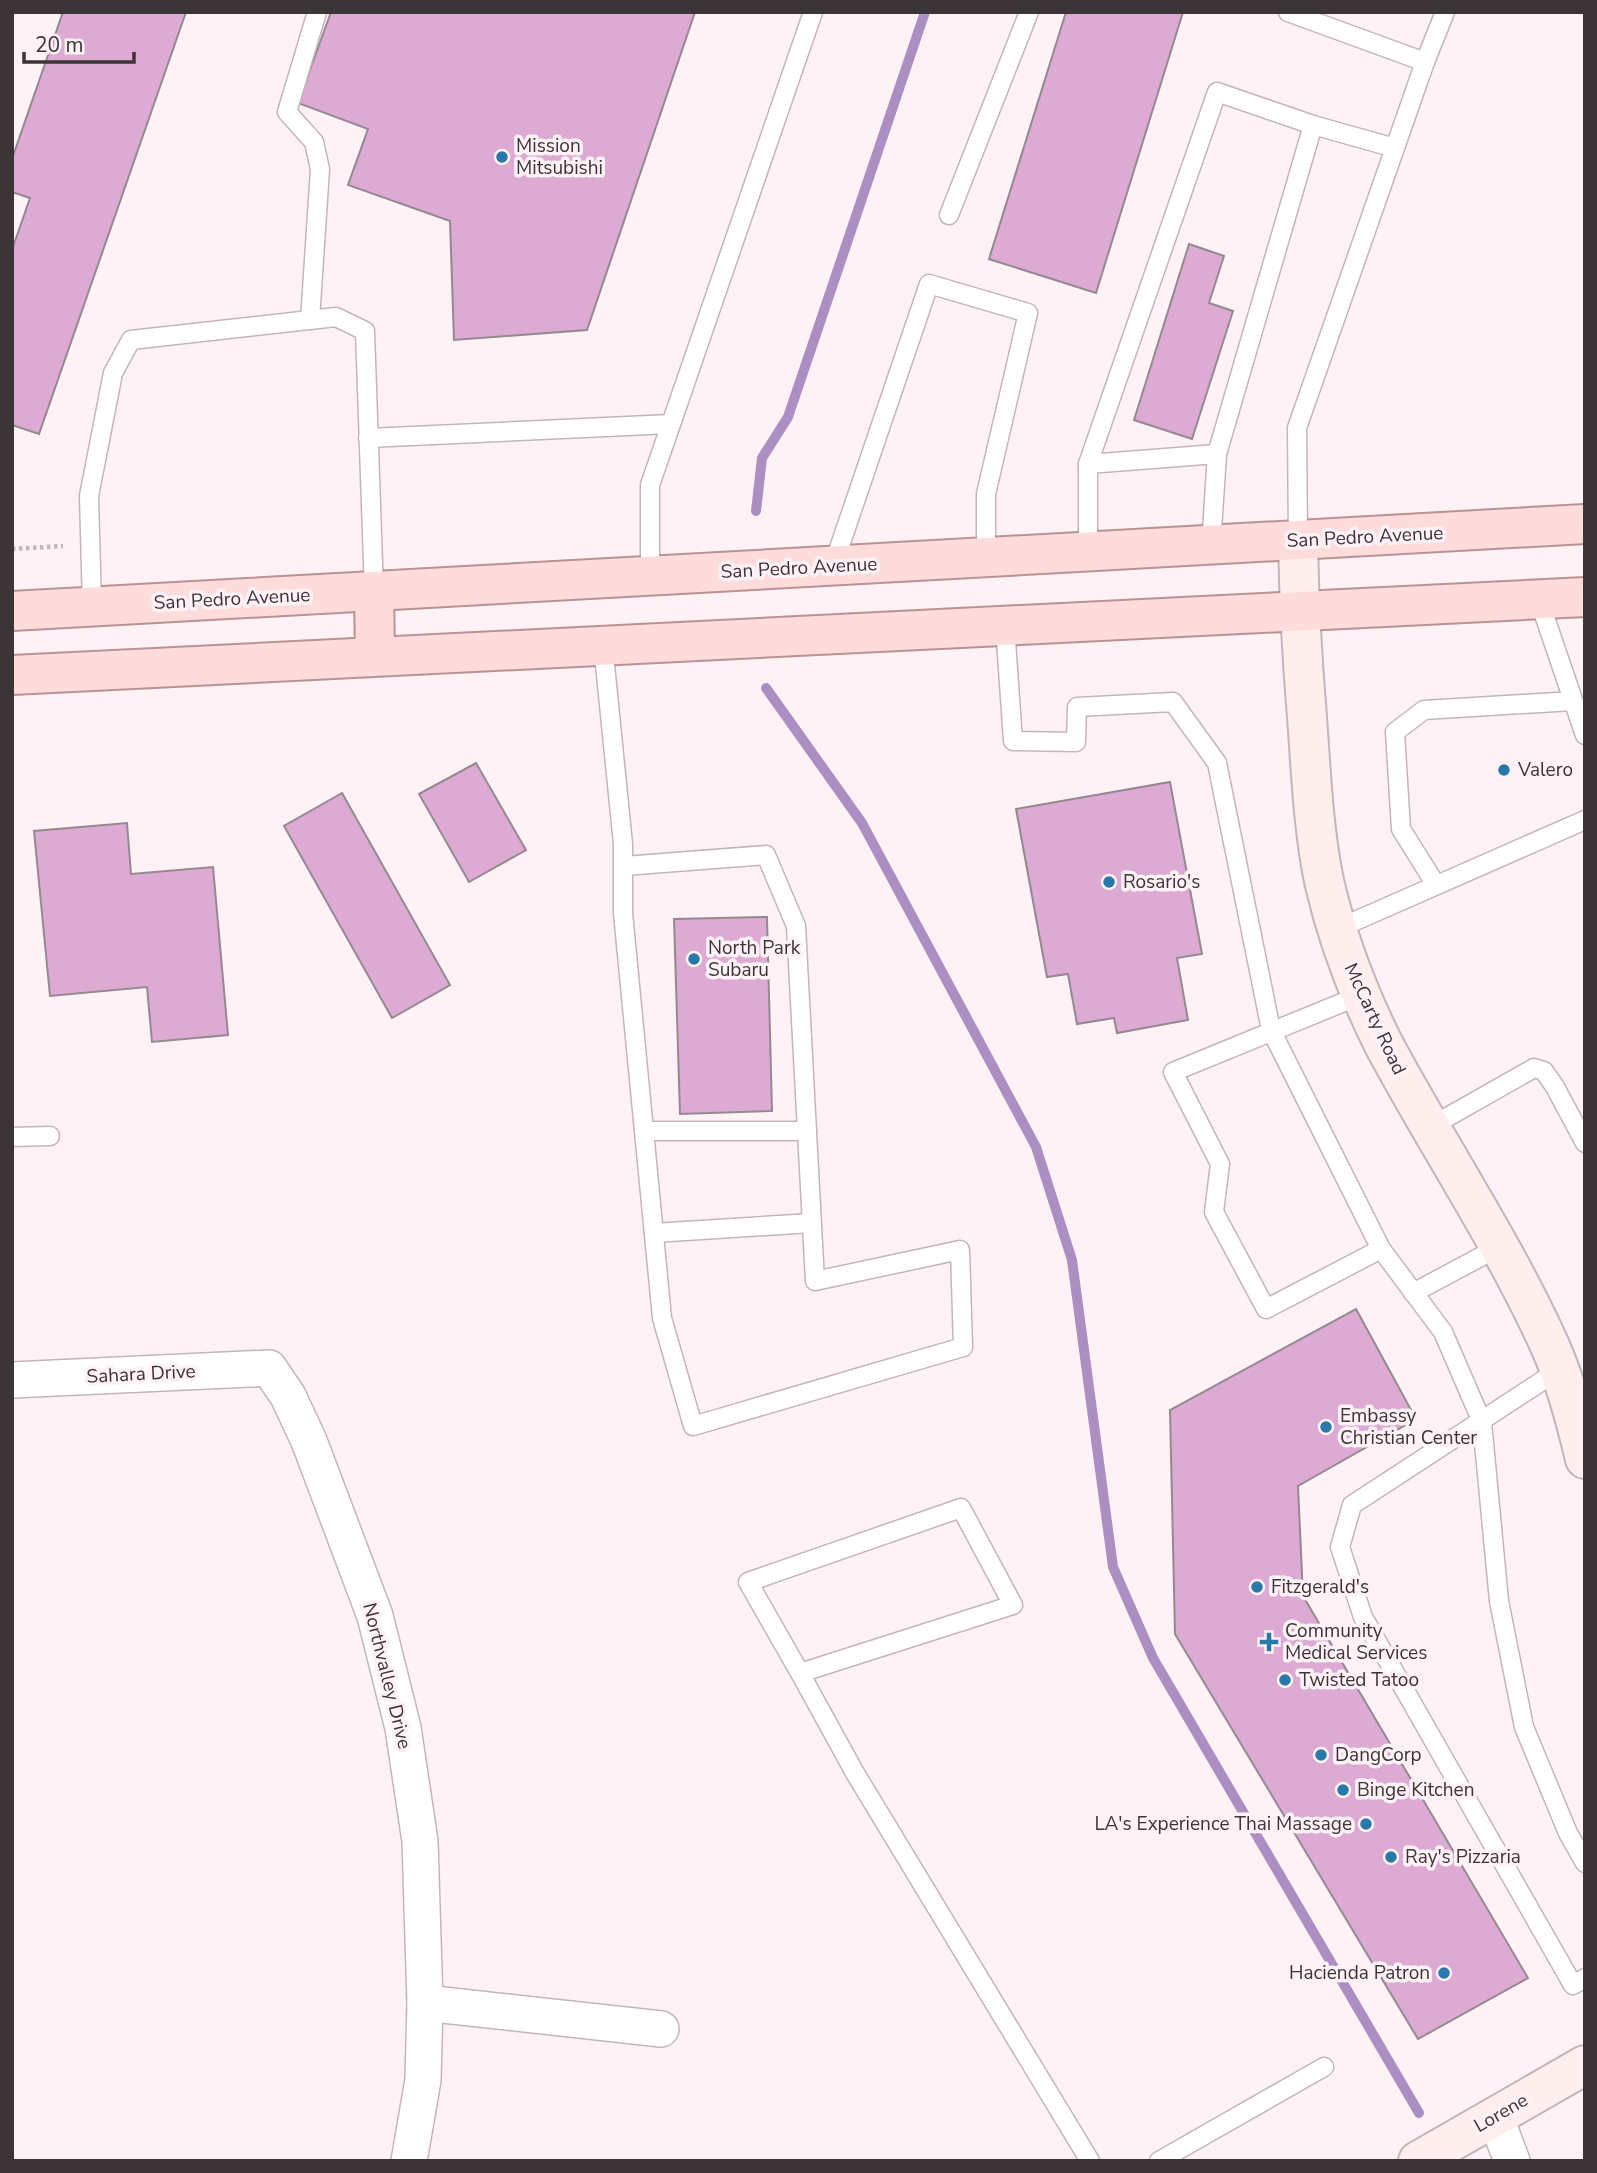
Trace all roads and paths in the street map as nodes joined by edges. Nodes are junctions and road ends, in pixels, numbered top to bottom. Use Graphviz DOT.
graph roads {
  1 [pos="317,12"];
  2 [pos="814,12"];
  3 [pos="1029,12"];
  4 [pos="1288,12"];
  5 [pos="1445,12"];
  6 [pos="1425,62"];
  7 [pos="1313,125"];
  8 [pos="1395,148"];
  9 [pos="949,215"];
  10 [pos="310,320"];
  11 [pos="671,424"];
  12 [pos="368,438"];
  13 [pos="1217,454"];
  14 [pos="1088,464"];
  15 [pos="1585,524"];
  16 [pos="1298,541"];
  17 [pos="91,545"];
  18 [pos="1211,546"];
  19 [pos="12,549"];
  20 [pos="1088,553"];
  21 [pos="986,558"];
  22 [pos="833,566"];
  23 [pos="650,577"];
  24 [pos="374,592"];
  25 [pos="1585,597"];
  26 [pos="1539,600"];
  27 [pos="92,607"];
  28 [pos="12,611"];
  29 [pos="1299,611"];
  30 [pos="1005,626"];
  31 [pos="603,645"];
  32 [pos="375,656"];
  33 [pos="12,675"];
  34 [pos="1573,701"];
  35 [pos="1585,735"];
  36 [pos="1585,820"];
  37 [pos="624,866"];
  38 [pos="1436,885"];
  39 [pos="1337,929"];
  40 [pos="1361,995"];
  41 [pos="1271,1030"];
  42 [pos="1430,1127"];
  43 [pos="807,1130"];
  44 [pos="644,1131"];
  45 [pos="50,1136"];
  46 [pos="12,1137"];
  47 [pos="1585,1143"];
  48 [pos="811,1223"];
  49 [pos="654,1233"];
  50 [pos="1499,1247"];
  51 [pos="1381,1249"];
  52 [pos="1413,1293"];
  53 [pos="269,1368"];
  54 [pos="1559,1370"];
  55 [pos="12,1380"];
  56 [pos="1482,1422"];
  57 [pos="1585,1459"];
  58 [pos="800,1673"];
  59 [pos="1585,1863"];
  60 [pos="1585,1978"];
  61 [pos="425,2003"];
  62 [pos="661,2029"];
  63 [pos="1585,2065"];
  64 [pos="1324,2067"];
  65 [pos="1496,2116"];
  66 [pos="409,2161"];
  67 [pos="1090,2161"];
  68 [pos="1159,2161"];
  69 [pos="1418,2161"];
  70 [pos="1512,2161"];
  1 -- 10 [label="lane"];
  2 -- 11 [label="lane"];
  3 -- 9 [label="lane"];
  4 -- 6 [label="lane"];
  5 -- 6 [label="lane"];
  6 -- 8 [label="lane"];
  7 -- 8 [label="lane"];
  7 -- 13 [label="lane"];
  7 -- 14 [label="lane"];
  8 -- 16 [label="lane"];
  10 -- 12 [label="lane"];
  10 -- 17 [label="lane"];
  11 -- 12 [label="lane"];
  11 -- 23 [label="lane"];
  12 -- 24 [label="lane"];
  13 -- 14 [label="lane"];
  13 -- 18 [label="lane"];
  14 -- 20 [label="lane"];
  15 -- 16 [label="main road, San Pedro Avenue"];
  16 -- 18 [label="main road, San Pedro Avenue"];
  16 -- 29 [label="street, McCarty Road"];
  17 -- 19 [label="path"];
  17 -- 27 [label="lane"];
  18 -- 20 [label="main road, San Pedro Avenue"];
  20 -- 21 [label="main road, San Pedro Avenue"];
  21 -- 22 [label="main road, San Pedro Avenue"];
  21 -- 22 [label="lane"];
  22 -- 23 [label="main road, San Pedro Avenue"];
  23 -- 24 [label="main road, San Pedro Avenue"];
  24 -- 27 [label="main road, San Pedro Avenue"];
  24 -- 32 [label="main road"];
  25 -- 26 [label="main road"];
  26 -- 29 [label="main road"];
  26 -- 34 [label="lane"];
  27 -- 28 [label="main road, San Pedro Avenue"];
  29 -- 30 [label="main road"];
  29 -- 39 [label="street, McCarty Road"];
  30 -- 31 [label="main road"];
  30 -- 41 [label="lane"];
  31 -- 32 [label="main road"];
  31 -- 37 [label="lane"];
  32 -- 33 [label="main road"];
  34 -- 35 [label="lane"];
  34 -- 38 [label="lane"];
  36 -- 38 [label="lane"];
  37 -- 43 [label="lane"];
  37 -- 44 [label="lane"];
  38 -- 39 [label="lane"];
  39 -- 40 [label="street, McCarty Road"];
  40 -- 41 [label="lane"];
  40 -- 42 [label="street, McCarty Road"];
  41 -- 51 [label="lane"];
  41 -- 51 [label="lane"];
  42 -- 47 [label="lane"];
  42 -- 50 [label="street, McCarty Road"];
  43 -- 44 [label="lane"];
  43 -- 48 [label="lane"];
  44 -- 49 [label="lane"];
  45 -- 46 [label="lane"];
  48 -- 49 [label="lane"];
  48 -- 49 [label="lane"];
  50 -- 52 [label="lane"];
  50 -- 54 [label="street, McCarty Road"];
  51 -- 52 [label="lane"];
  52 -- 56 [label="lane"];
  53 -- 55 [label="street, Sahara Drive"];
  53 -- 61 [label="street, Northvalley Drive"];
  54 -- 56 [label="lane"];
  54 -- 57 [label="street, McCarty Road"];
  56 -- 59 [label="lane"];
  56 -- 60 [label="lane"];
  58 -- 58 [label="lane"];
  58 -- 67 [label="lane"];
  61 -- 62 [label="street"];
  61 -- 66 [label="street, Northvalley Drive"];
  63 -- 65 [label="street, Lorene"];
  64 -- 68 [label="lane"];
  65 -- 69 [label="street, Lorene"];
  65 -- 70 [label="street"];
}
